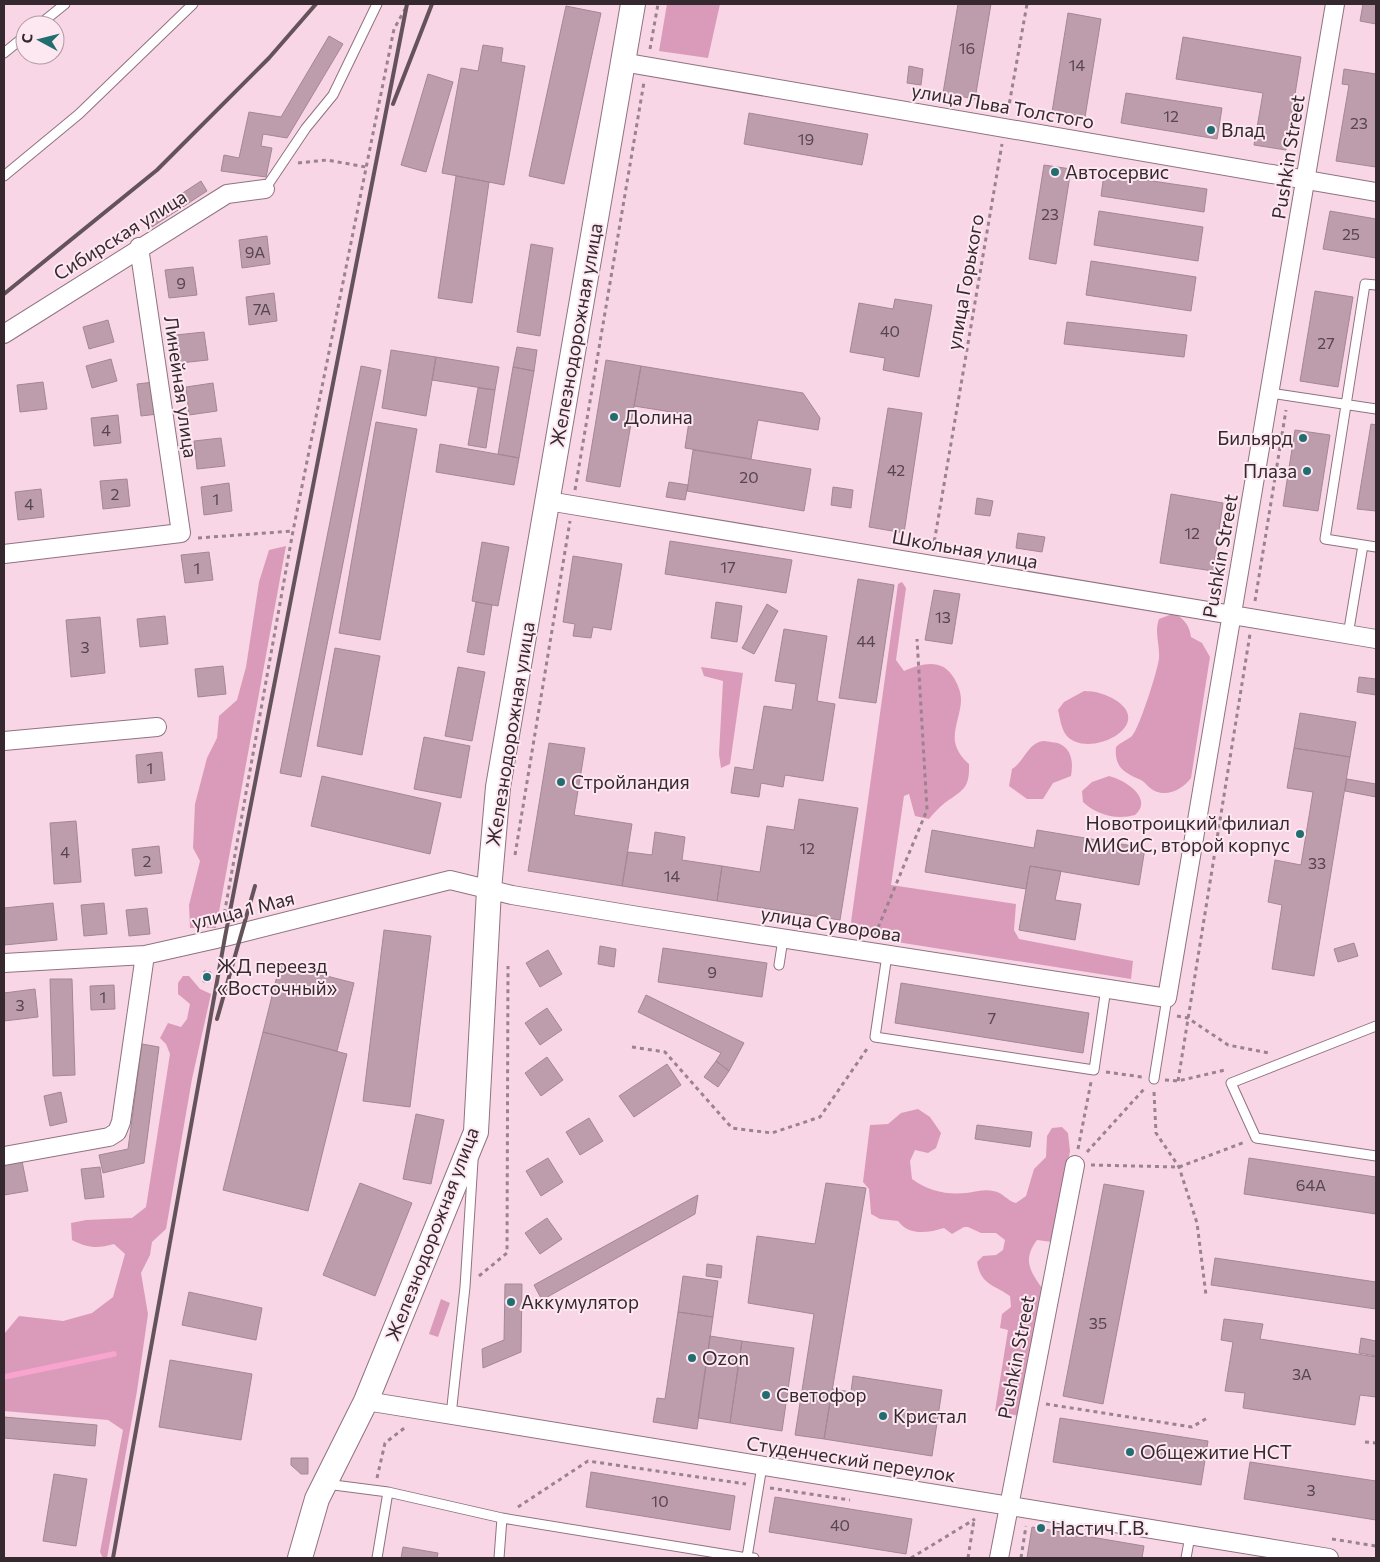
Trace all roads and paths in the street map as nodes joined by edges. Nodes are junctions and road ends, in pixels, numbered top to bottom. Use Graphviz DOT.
graph roads {
  1 [pos="65,4"];
  2 [pos="193,4"];
  3 [pos="377,4"];
  4 [pos="408,4"];
  5 [pos="633,4"];
  6 [pos="658,4"];
  7 [pos="1026,4"];
  8 [pos="1335,4"];
  9 [pos="51,15"];
  10 [pos="15,44"];
  11 [pos="4,53"];
  12 [pos="622,62"];
  13 [pos="647,66"];
  14 [pos="1005,128"];
  15 [pos="280,166"];
  16 [pos="366,166"];
  17 [pos="4,176"];
  18 [pos="1306,180"];
  19 [pos="265,189"];
  20 [pos="1376,192"];
  21 [pos="139,247"];
  22 [pos="1376,285"];
  23 [pos="4,334"];
  24 [pos="1270,393"];
  25 [pos="1289,396"];
  26 [pos="1347,405"];
  27 [pos="1376,409"];
  28 [pos="548,501"];
  29 [pos="573,505"];
  30 [pos="293,531"];
  31 [pos="181,533"];
  32 [pos="1363,545"];
  33 [pos="1376,547"];
  34 [pos="4,554"];
  35 [pos="930,565"];
  36 [pos="1232,615"];
  37 [pos="1252,619"];
  38 [pos="1348,635"];
  39 [pos="917,639"];
  40 [pos="1376,639"];
  41 [pos="157,727"];
  42 [pos="4,741"];
  43 [pos="514,856"];
  44 [pos="489,890"];
  45 [pos="220,939"];
  46 [pos="783,939"];
  47 [pos="868,952"];
  48 [pos="145,955"];
  49 [pos="887,955"];
  50 [pos="508,959"];
  51 [pos="4,963"];
  52 [pos="779,965"];
  53 [pos="1106,988"];
  54 [pos="1165,1006"];
  55 [pos="1188,1018"];
  56 [pos="1376,1026"];
  57 [pos="875,1037"];
  58 [pos="632,1047"];
  59 [pos="1278,1049"];
  60 [pos="1269,1052"];
  61 [pos="1261,1056"];
  62 [pos="1094,1070"];
  63 [pos="1226,1070"];
  64 [pos="1154,1079"];
  65 [pos="1178,1081"];
  66 [pos="476,1132"];
  67 [pos="1256,1138"];
  68 [pos="4,1156"];
  69 [pos="1376,1156"];
  70 [pos="1075,1165"];
  71 [pos="1179,1167"];
  72 [pos="464,1288"];
  73 [pos="1206,1295"];
  74 [pos="366,1401"];
  75 [pos="1028,1402"];
  76 [pos="426,1411"];
  77 [pos="451,1415"];
  78 [pos="1209,1417"];
  79 [pos="1365,1442"];
  80 [pos="1376,1444"];
  81 [pos="762,1466"];
  82 [pos="325,1484"];
  83 [pos="759,1486"];
  84 [pos="374,1491"];
  85 [pos="388,1492"];
  86 [pos="857,1501"];
  87 [pos="1008,1506"];
  88 [pos="502,1518"];
  89 [pos="965,1518"];
  90 [pos="974,1519"];
  91 [pos="1190,1536"];
  92 [pos="300,1558"];
  93 [pos="377,1558"];
  94 [pos="498,1558"];
  95 [pos="749,1558"];
  96 [pos="910,1558"];
  97 [pos="968,1558"];
  98 [pos="999,1558"];
  99 [pos="1186,1558"];
  100 [pos="1329,1558"];
  1 -- 9 [label="lane"];
  2 -- 17 [label="lane"];
  3 -- 15 [label="lane"];
  4 -- 16 [label="path"];
  5 -- 12 [label="main road, Железнодорожная улица"];
  6 -- 13 [label="path"];
  7 -- 14 [label="path, улица Горького"];
  8 -- 18 [label="street, Pushkin Street"];
  10 -- 11 [label="lane"];
  12 -- 13 [label="street, улица Льва Толстого"];
  12 -- 28 [label="main road, Железнодорожная улица"];
  13 -- 14 [label="street, улица Льва Толстого"];
  13 -- 29 [label="path"];
  14 -- 18 [label="street, улица Льва Толстого"];
  14 -- 35 [label="path, улица Горького"];
  15 -- 16 [label="path"];
  15 -- 19 [label="lane"];
  16 -- 30 [label="path"];
  18 -- 20 [label="street, улица Льва Толстого"];
  18 -- 24 [label="street, Pushkin Street"];
  19 -- 21 [label="street, Сибирская улица"];
  21 -- 23 [label="street, Сибирская улица"];
  21 -- 31 [label="street, Линейная улица"];
  22 -- 26 [label="lane"];
  24 -- 25 [label="lane"];
  24 -- 36 [label="street, Pushkin Street"];
  25 -- 26 [label="lane"];
  25 -- 37 [label="path"];
  26 -- 27 [label="lane"];
  26 -- 32 [label="lane"];
  28 -- 29 [label="street, Школьная улица"];
  28 -- 44 [label="main road, Железнодорожная улица"];
  29 -- 35 [label="street, Школьная улица"];
  29 -- 43 [label="path"];
  30 -- 31 [label="path"];
  30 -- 45 [label="path"];
  31 -- 34 [label="street"];
  32 -- 33 [label="lane"];
  32 -- 38 [label="lane"];
  35 -- 36 [label="street, Школьная улица"];
  36 -- 37 [label="street, Школьная улица"];
  36 -- 54 [label="street, Pushkin Street"];
  37 -- 38 [label="street, Школьная улица"];
  37 -- 55 [label="path"];
  38 -- 40 [label="street, Школьная улица"];
  39 -- 47 [label="path"];
  41 -- 42 [label="street"];
  44 -- 45 [label="street, улица 1 Мая"];
  44 -- 46 [label="street, улица Суворова"];
  44 -- 66 [label="main road, Железнодорожная улица"];
  45 -- 48 [label="street, улица 1 Мая"];
  46 -- 47 [label="street, улица Суворова"];
  46 -- 52 [label="lane"];
  47 -- 49 [label="street, улица Суворова"];
  48 -- 51 [label="street, улица 1 Мая"];
  48 -- 68 [label="street"];
  49 -- 53 [label="street, улица Суворова"];
  49 -- 57 [label="lane"];
  50 -- 72 [label="path"];
  53 -- 54 [label="street, улица Суворова"];
  53 -- 62 [label="lane"];
  54 -- 55 [label="path"];
  54 -- 64 [label="lane"];
  55 -- 60 [label="path"];
  55 -- 65 [label="path"];
  56 -- 67 [label="lane"];
  57 -- 58 [label="path"];
  57 -- 62 [label="lane"];
  59 -- 60 [label="path"];
  60 -- 61 [label="path"];
  62 -- 64 [label="path"];
  62 -- 70 [label="path"];
  63 -- 65 [label="path"];
  64 -- 65 [label="path"];
  64 -- 70 [label="path"];
  64 -- 71 [label="path"];
  66 -- 72 [label="lane"];
  66 -- 74 [label="main road, Железнодорожная улица"];
  67 -- 69 [label="lane"];
  67 -- 71 [label="path"];
  70 -- 71 [label="path"];
  70 -- 75 [label="street, Pushkin Street"];
  71 -- 73 [label="path"];
  72 -- 77 [label="lane"];
  74 -- 76 [label="street, Студенческий переулок"];
  74 -- 82 [label="main road, Железнодорожная улица"];
  75 -- 78 [label="path"];
  75 -- 87 [label="street, Pushkin Street"];
  76 -- 77 [label="street, Студенческий переулок"];
  76 -- 84 [label="path"];
  77 -- 81 [label="street, Студенческий переулок"];
  79 -- 80 [label="path"];
  81 -- 83 [label="lane"];
  81 -- 87 [label="street, Студенческий переулок"];
  82 -- 84 [label="lane"];
  82 -- 92 [label="main road, Железнодорожная улица"];
  83 -- 86 [label="path"];
  83 -- 88 [label="path"];
  83 -- 95 [label="lane"];
  84 -- 85 [label="lane"];
  85 -- 88 [label="lane"];
  85 -- 93 [label="lane"];
  87 -- 91 [label="street, Студенческий переулок"];
  87 -- 98 [label="street, Pushkin Street"];
  88 -- 94 [label="lane"];
  88 -- 95 [label="lane"];
  89 -- 90 [label="path"];
  90 -- 96 [label="path"];
  90 -- 97 [label="path"];
  91 -- 99 [label="lane"];
  91 -- 100 [label="street, Студенческий переулок"];
}
